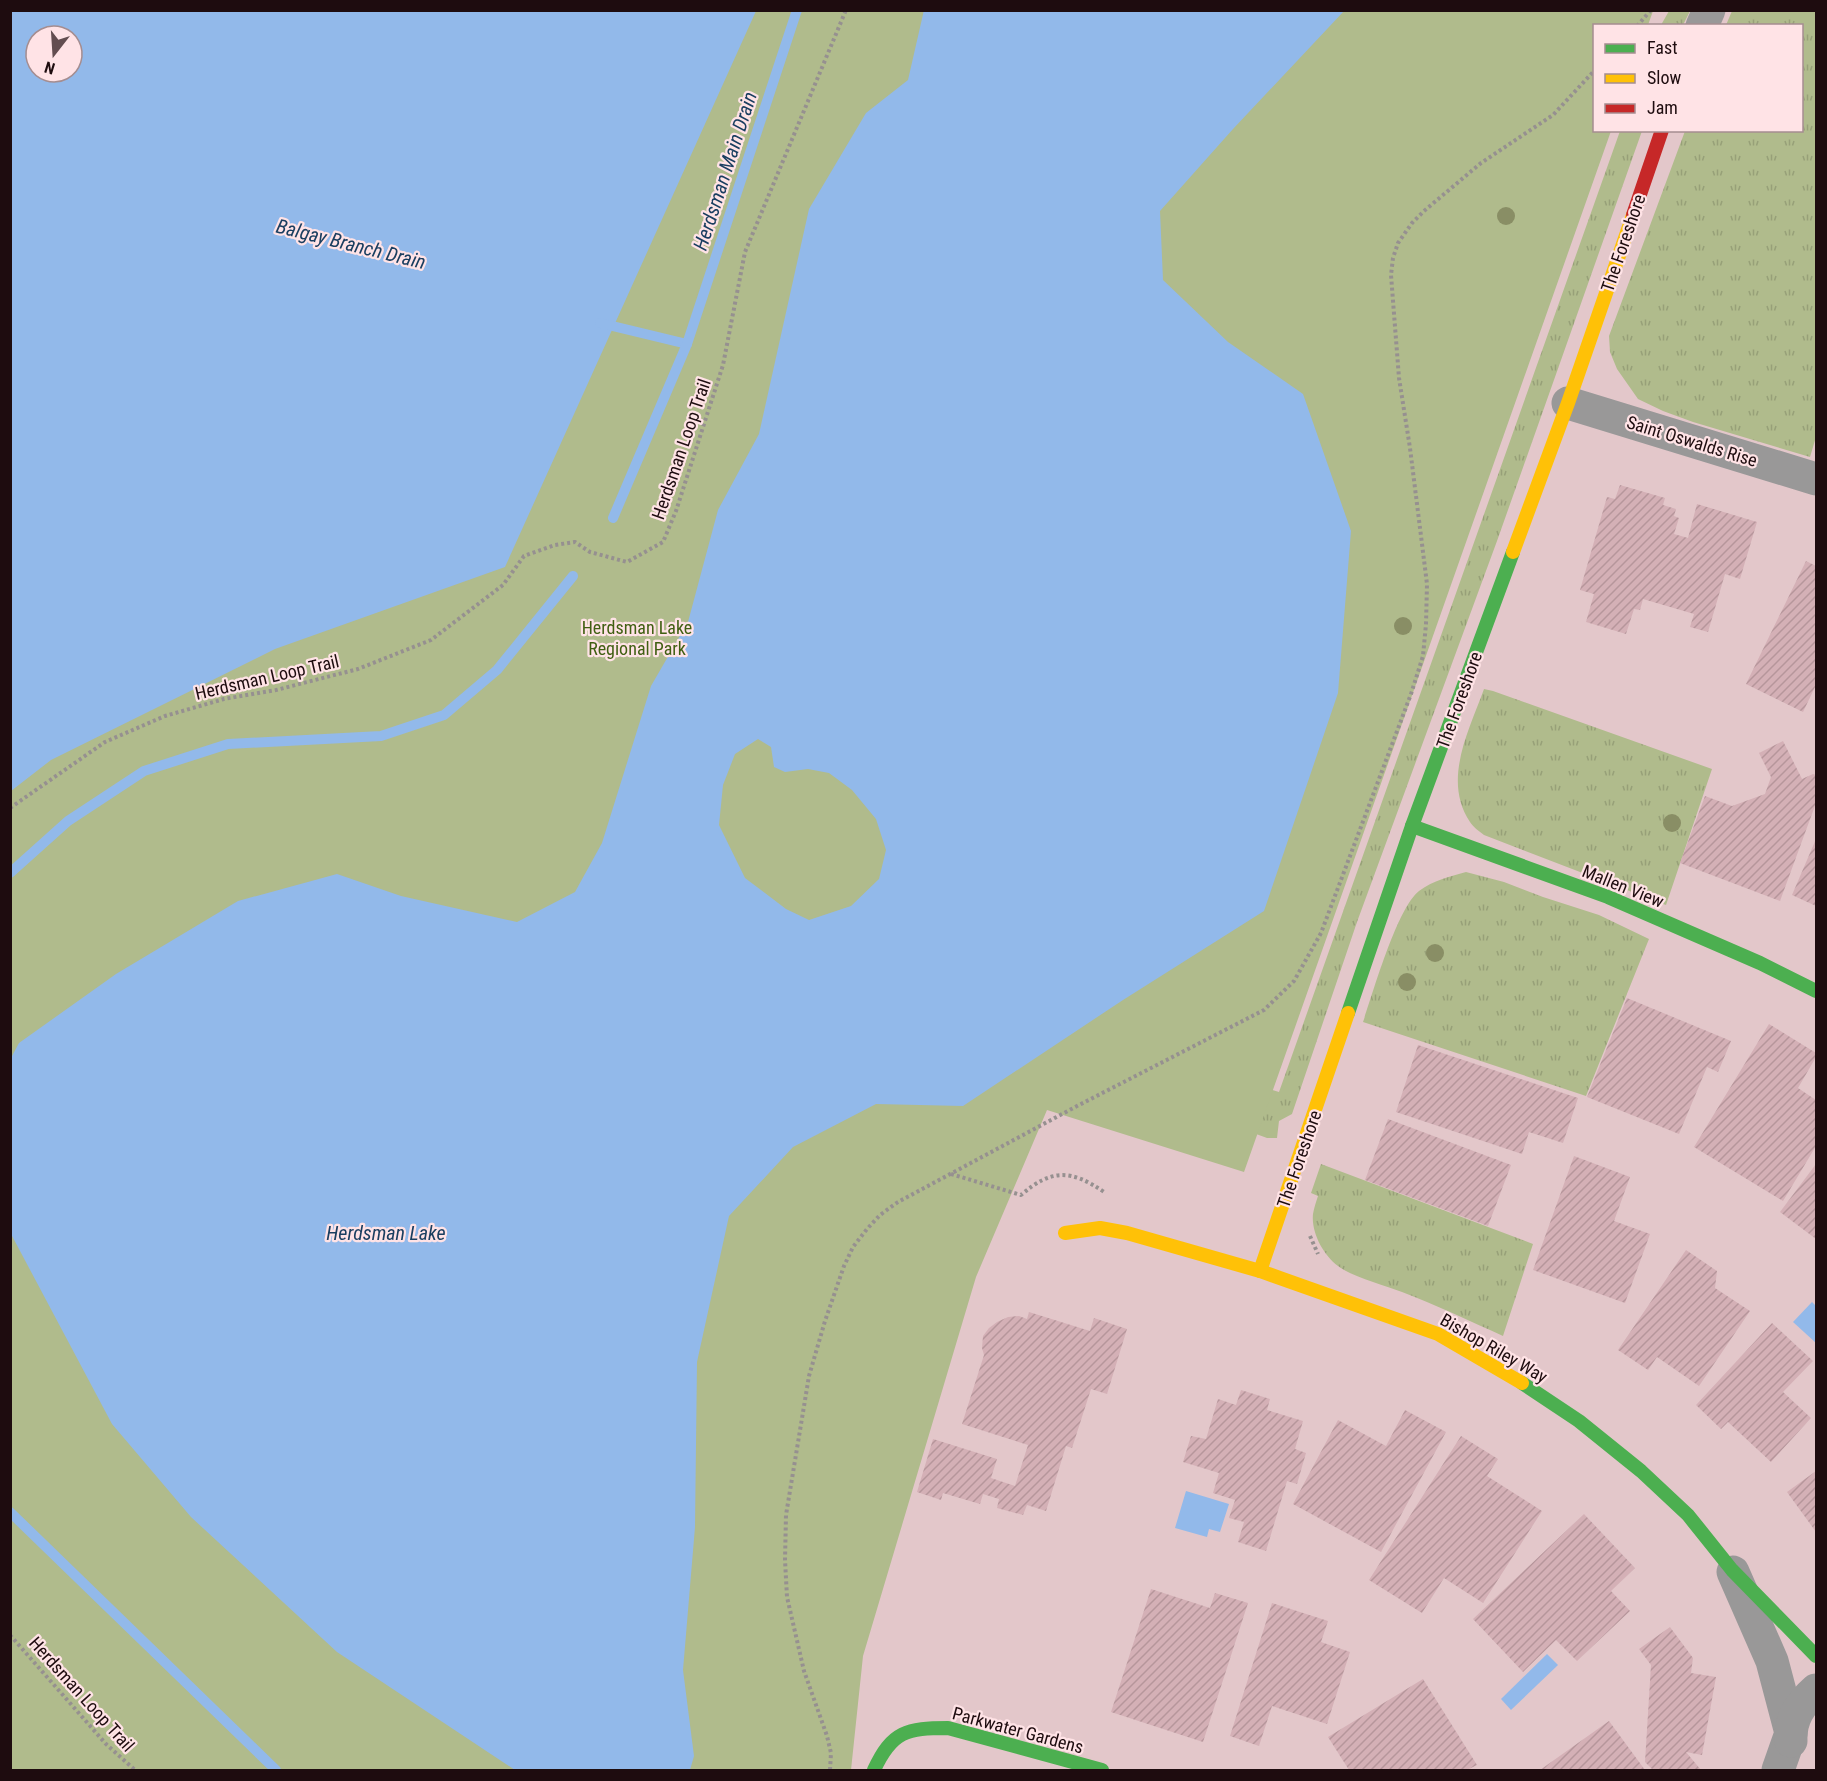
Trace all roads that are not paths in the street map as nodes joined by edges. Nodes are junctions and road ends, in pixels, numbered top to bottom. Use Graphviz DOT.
graph roads {
  1 [pos="1709,10"];
  2 [pos="1703,24"];
  3 [pos="1661,132"];
  4 [pos="1568,403"];
  5 [pos="1816,479"];
  6 [pos="1412,826"];
  7 [pos="1816,991"];
  8 [pos="1065,1233"];
  9 [pos="1260,1271"];
  10 [pos="1732,1570"];
  11 [pos="1816,1656"];
  12 [pos="1816,1690"];
  13 [pos="1791,1733"];
  14 [pos="874,1770"];
  15 [pos="1102,1770"];
  16 [pos="1778,1770"];
  17 [pos="1802,1770"];
  1 -- 2 [label="street"];
  3 -- 4 [label="street, The Foreshore"];
  4 -- 5 [label="street, Saint Oswalds Rise"];
  4 -- 6 [label="street, The Foreshore"];
  6 -- 7 [label="street, Mallen View"];
  6 -- 9 [label="street, The Foreshore"];
  8 -- 9 [label="street, Bishop Riley Way"];
  9 -- 10 [label="street, Bishop Riley Way"];
  10 -- 11 [label="street, Bishop Riley Way"];
  10 -- 13 [label="street"];
  12 -- 13 [label="street"];
  13 -- 16 [label="street"];
  13 -- 17 [label="street"];
  14 -- 15 [label="street, Parkwater Gardens"];
}
